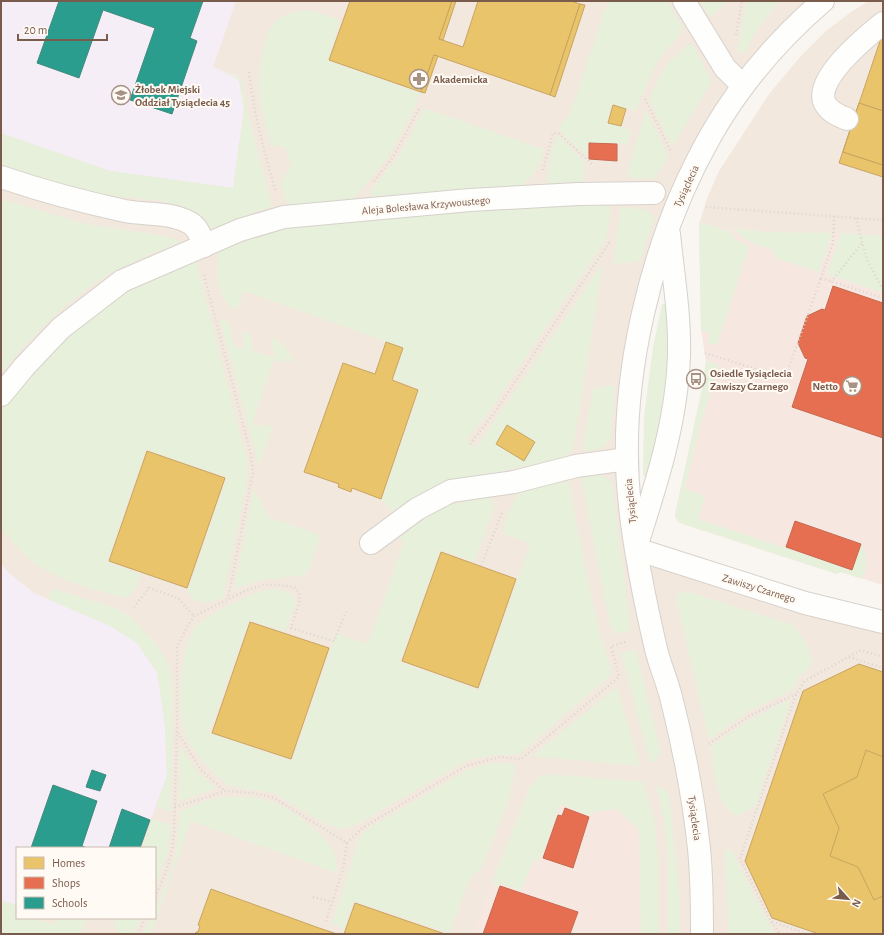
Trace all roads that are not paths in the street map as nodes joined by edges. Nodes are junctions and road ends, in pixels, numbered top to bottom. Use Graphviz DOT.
graph roads {
  1 [pos="684,1"];
  2 [pos="823,1"];
  3 [pos="883,23"];
  4 [pos="744,86"];
  5 [pos="847,119"];
  6 [pos="1,177"];
  7 [pos="654,193"];
  8 [pos="668,227"];
  9 [pos="199,249"];
  10 [pos="1,395"];
  11 [pos="627,459"];
  12 [pos="371,543"];
  13 [pos="636,549"];
  14 [pos="883,622"];
  15 [pos="702,934"];
  1 -- 4 [label="street"];
  2 -- 4 [label="street, Tysiąclecia"];
  3 -- 5 [label="street"];
  4 -- 8 [label="street, Tysiąclecia"];
  6 -- 9 [label="street"];
  7 -- 9 [label="street, Aleja Bolesława Krzywoustego"];
  8 -- 11 [label="street, Tysiąclecia"];
  8 -- 13 [label="street"];
  9 -- 10 [label="street, Aleja Bolesława Krzywoustego"];
  11 -- 12 [label="street"];
  11 -- 13 [label="street, Tysiąclecia"];
  13 -- 14 [label="street, Zawiszy Czarnego"];
  13 -- 15 [label="street, Tysiąclecia"];
}
